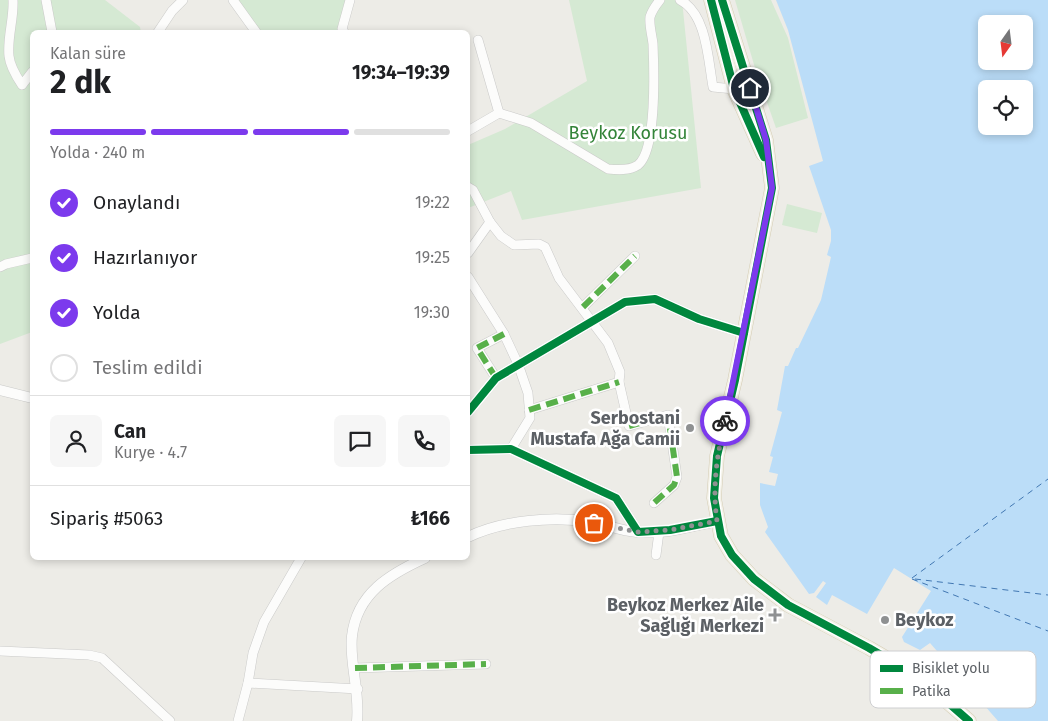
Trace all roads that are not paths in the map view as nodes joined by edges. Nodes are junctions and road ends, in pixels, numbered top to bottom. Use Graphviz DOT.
graph roads {
  1 [pos="13,0"];
  2 [pos="46,0"];
  3 [pos="183,0"];
  4 [pos="233,0"];
  5 [pos="350,0"];
  6 [pos="660,0"];
  7 [pos="680,0"];
  8 [pos="710,0"];
  9 [pos="722,0"];
  10 [pos="52,30"];
  11 [pos="159,30"];
  12 [pos="255,30"];
  13 [pos="343,30"];
  14 [pos="478,40"];
  15 [pos="30,75"];
  16 [pos="734,89"];
  17 [pos="499,113"];
  18 [pos="470,130"];
  19 [pos="768,166"];
  20 [pos="470,188"];
  21 [pos="490,222"];
  22 [pos="470,250"];
  23 [pos="635,256"];
  24 [pos="30,258"];
  25 [pos="0,267"];
  26 [pos="470,284"];
  27 [pos="583,307"];
  28 [pos="594,321"];
  29 [pos="744,333"];
  30 [pos="504,334"];
  31 [pos="518,364"];
  32 [pos="496,378"];
  33 [pos="619,382"];
  34 [pos="0,390"];
  35 [pos="30,398"];
  36 [pos="470,410"];
  37 [pos="529,410"];
  38 [pos="511,449"];
  39 [pos="470,450"];
  40 [pos="654,503"];
  41 [pos="717,521"];
  42 [pos="638,532"];
  43 [pos="658,532"];
  44 [pos="470,536"];
  45 [pos="656,555"];
  46 [pos="300,560"];
  47 [pos="421,560"];
  48 [pos="0,651"];
  49 [pos="875,651"];
  50 [pos="486,664"];
  51 [pos="355,668"];
  52 [pos="248,683"];
  53 [pos="358,689"];
  54 [pos="954,708"];
  55 [pos="170,721"];
  56 [pos="238,721"];
  57 [pos="357,721"];
  58 [pos="969,721"];
  1 -- 15 [label="street"];
  2 -- 10 [label="street"];
  3 -- 11 [label="street"];
  4 -- 12 [label="street"];
  5 -- 13 [label="street"];
  6 -- 17 [label="street"];
  7 -- 16 [label="street"];
  8 -- 16 [label="main road"];
  9 -- 19 [label="main road"];
  14 -- 17 [label="street"];
  16 -- 19 [label="main road"];
  17 -- 18 [label="street"];
  19 -- 29 [label="main road"];
  20 -- 21 [label="street"];
  21 -- 22 [label="street"];
  21 -- 27 [label="street"];
  23 -- 27 [label="street"];
  24 -- 25 [label="street"];
  26 -- 30 [label="street"];
  27 -- 28 [label="street"];
  28 -- 29 [label="street"];
  28 -- 31 [label="street"];
  28 -- 33 [label="street"];
  29 -- 41 [label="main road"];
  30 -- 31 [label="street"];
  30 -- 32 [label="street"];
  31 -- 32 [label="street"];
  31 -- 37 [label="street"];
  32 -- 36 [label="street"];
  33 -- 37 [label="street"];
  33 -- 40 [label="street"];
  34 -- 35 [label="street"];
  37 -- 38 [label="street"];
  38 -- 39 [label="street"];
  38 -- 42 [label="street"];
  41 -- 43 [label="street"];
  41 -- 49 [label="main road"];
  42 -- 43 [label="street"];
  42 -- 44 [label="street"];
  43 -- 45 [label="street"];
  46 -- 52 [label="street"];
  47 -- 51 [label="street"];
  48 -- 55 [label="street"];
  50 -- 51 [label="street"];
  51 -- 53 [label="street"];
  52 -- 53 [label="street"];
  52 -- 56 [label="street"];
  53 -- 57 [label="street"];
  54 -- 58 [label="main road"];
}
